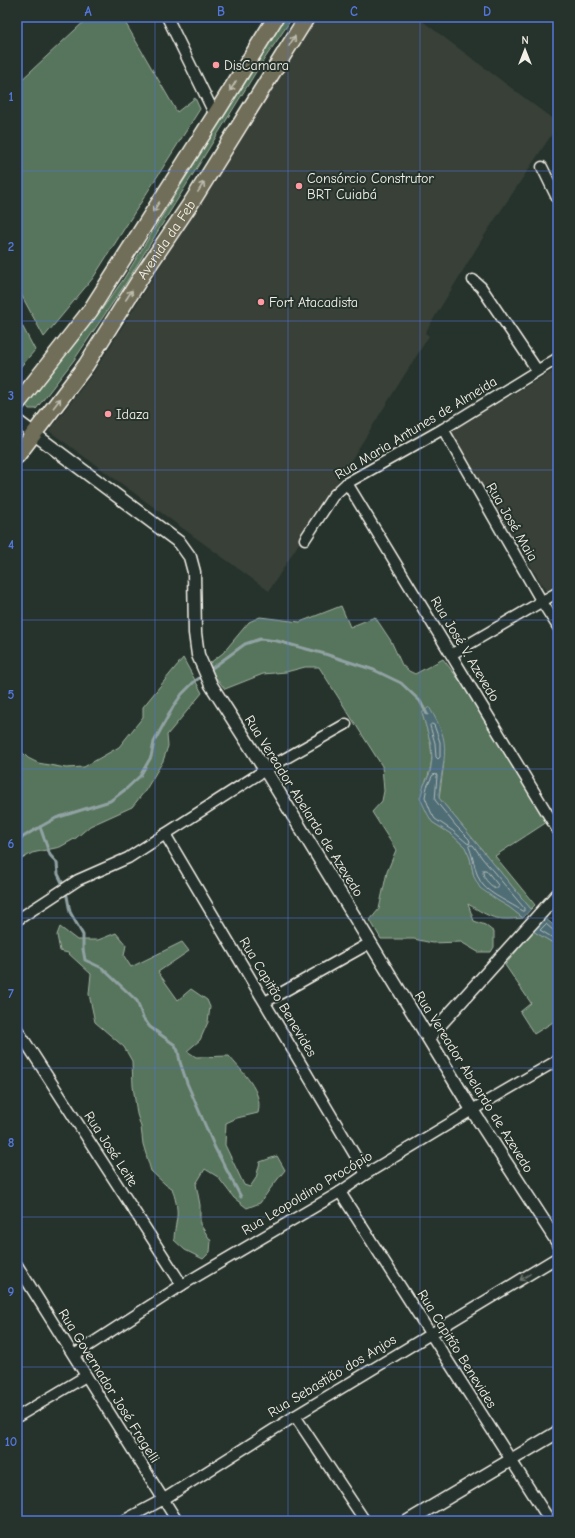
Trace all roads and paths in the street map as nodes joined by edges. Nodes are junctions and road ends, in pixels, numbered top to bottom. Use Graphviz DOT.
graph roads {
  1 [pos="167,17"];
  2 [pos="276,17"];
  3 [pos="307,17"];
  4 [pos="555,17"];
  5 [pos="558,19"];
  6 [pos="215,115"];
  7 [pos="542,167"];
  8 [pos="558,200"];
  9 [pos="112,276"];
  10 [pos="473,280"];
  11 [pos="558,358"];
  12 [pos="537,370"];
  13 [pos="17,387"];
  14 [pos="17,404"];
  15 [pos="17,421"];
  16 [pos="443,429"];
  17 [pos="34,435"];
  18 [pos="17,456"];
  19 [pos="347,483"];
  20 [pos="305,539"];
  21 [pos="558,592"];
  22 [pos="542,602"];
  23 [pos="558,627"];
  24 [pos="452,654"];
  25 [pos="346,724"];
  26 [pos="265,770"];
  27 [pos="558,830"];
  28 [pos="165,834"];
  29 [pos="558,894"];
  30 [pos="17,920"];
  31 [pos="370,943"];
  32 [pos="265,1002"];
  33 [pos="17,1029"];
  34 [pos="429,1037"];
  35 [pos="558,1060"];
  36 [pos="472,1110"];
  37 [pos="366,1174"];
  38 [pos="340,1192"];
  39 [pos="558,1243"];
  40 [pos="558,1257"];
  41 [pos="17,1265"];
  42 [pos="182,1285"];
  43 [pos="431,1334"];
  44 [pos="74,1355"];
  45 [pos="86,1376"];
  46 [pos="295,1416"];
  47 [pos="17,1417"];
  48 [pos="558,1432"];
  49 [pos="511,1460"];
  50 [pos="164,1498"];
  51 [pos="123,1521"];
  52 [pos="177,1521"];
  53 [pos="364,1521"];
  54 [pos="408,1521"];
  55 [pos="550,1521"];
  1 -- 6 [label="street"];
  2 -- 6 [label="main road, Avenida da Feb, one-way"];
  17 -- 3 [label="main road, Avenida da Feb, one-way"];
  4 -- 5 [label="street"];
  6 -- 9 [label="main road, Avenida da Feb, one-way"];
  7 -- 8 [label="street"];
  9 -- 13 [label="main road"];
  9 -- 14 [label="main road, Avenida da Feb"];
  10 -- 12 [label="street"];
  11 -- 12 [label="street, Rua Maria Antunes de Almeida"];
  12 -- 16 [label="street, Rua Maria Antunes de Almeida"];
  15 -- 17 [label="street, Rua Vereador Abelardo de Azevedo"];
  16 -- 19 [label="street, Rua Maria Antunes de Almeida"];
  16 -- 22 [label="street, Rua José Maia"];
  17 -- 18 [label="main road, Avenida da Feb"];
  17 -- 26 [label="street, Rua Vereador Abelardo de Azevedo"];
  19 -- 20 [label="street, Rua Maria Antunes de Almeida"];
  19 -- 24 [label="street, Rua José V. Azevedo"];
  21 -- 22 [label="street"];
  22 -- 23 [label="street, Rua José Maia"];
  22 -- 24 [label="street"];
  24 -- 27 [label="street, Rua José V. Azevedo"];
  25 -- 26 [label="street"];
  26 -- 28 [label="street"];
  26 -- 31 [label="street, Rua Vereador Abelardo de Azevedo"];
  28 -- 30 [label="street"];
  28 -- 32 [label="street, Rua Capitão Benevides"];
  29 -- 34 [label="street"];
  31 -- 32 [label="street"];
  31 -- 34 [label="street, Rua Vereador Abelardo de Azevedo"];
  32 -- 37 [label="street, Rua Capitão Benevides"];
  33 -- 42 [label="street, Rua José Leite"];
  34 -- 36 [label="street, Rua Vereador Abelardo de Azevedo"];
  35 -- 36 [label="street, Rua Leopoldino Procópio"];
  36 -- 37 [label="street, Rua Leopoldino Procópio"];
  36 -- 39 [label="street, Rua Vereador Abelardo de Azevedo"];
  37 -- 38 [label="street, Rua Leopoldino Procópio"];
  38 -- 42 [label="street, Rua Leopoldino Procópio"];
  38 -- 43 [label="street, Rua Capitão Benevides"];
  40 -- 43 [label="street, Rua Sebastião dos Anjos, one-way"];
  41 -- 44 [label="street, Rua Governador José Fragelli"];
  42 -- 44 [label="street, Rua Leopoldino Procópio"];
  43 -- 46 [label="street, Rua Sebastião dos Anjos"];
  43 -- 49 [label="street, Rua Capitão Benevides"];
  44 -- 45 [label="street, Rua Governador José Fragelli"];
  45 -- 47 [label="street"];
  45 -- 50 [label="street, Rua Governador José Fragelli"];
  46 -- 50 [label="street, Rua Sebastião dos Anjos"];
  46 -- 53 [label="street"];
  48 -- 49 [label="street"];
  49 -- 54 [label="street"];
  49 -- 55 [label="street, Rua Capitão Benevides"];
  50 -- 51 [label="street, Rua Sebastião dos Anjos"];
  50 -- 52 [label="street, Rua Governador José Fragelli"];
}
